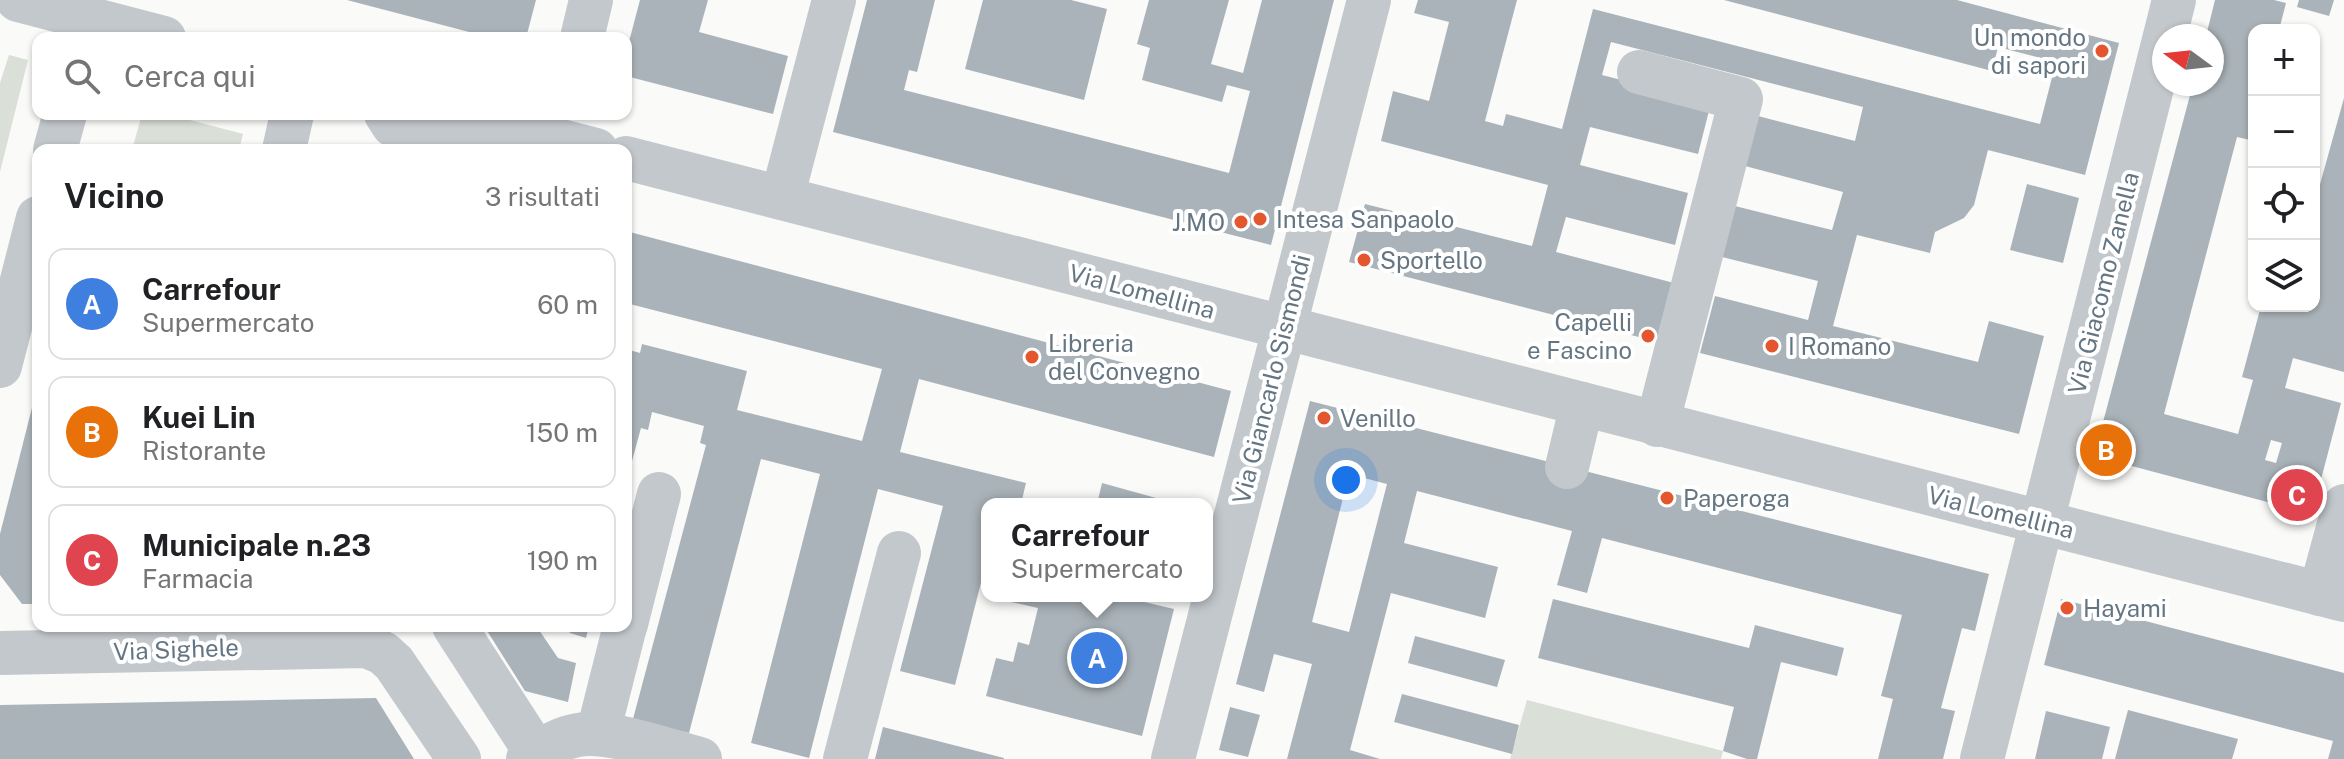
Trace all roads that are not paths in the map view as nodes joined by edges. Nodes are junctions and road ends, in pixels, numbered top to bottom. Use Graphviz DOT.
graph roads {
  1 [pos="18,0"];
  2 [pos="591,0"];
  3 [pos="834,0"];
  4 [pos="1369,0"];
  5 [pos="2174,0"];
  6 [pos="89,19"];
  7 [pos="2168,24"];
  8 [pos="140,32"];
  9 [pos="583,32"];
  10 [pos="1639,72"];
  11 [pos="2152,86"];
  12 [pos="63,120"];
  13 [pos="291,120"];
  14 [pos="390,120"];
  15 [pos="476,120"];
  16 [pos="528,137"];
  17 [pos="57,144"];
  18 [pos="285,144"];
  19 [pos="565,144"];
  20 [pos="632,160"];
  21 [pos="782,198"];
  22 [pos="32,241"];
  23 [pos="1284,328"];
  24 [pos="0,366"];
  25 [pos="1582,404"];
  26 [pos="1657,425"];
  27 [pos="1567,467"];
  28 [pos="659,494"];
  29 [pos="2344,506"];
  30 [pos="2043,523"];
  31 [pos="899,553"];
  32 [pos="2332,597"];
  33 [pos="632,601"];
  34 [pos="458,632"];
  35 [pos="624,632"];
  36 [pos="370,635"];
  37 [pos="0,653"];
  38 [pos="598,733"];
  39 [pos="535,757"];
  40 [pos="459,759"];
  41 [pos="700,759"];
  42 [pos="845,759"];
  43 [pos="1173,759"];
  44 [pos="1982,759"];
  1 -- 6 [label="street"];
  2 -- 9 [label="street"];
  3 -- 21 [label="street"];
  4 -- 23 [label="street, Via Giancarlo Sismondi"];
  5 -- 7 [label="street, Via Giacomo Zanella"];
  6 -- 8 [label="street"];
  10 -- 26 [label="street"];
  11 -- 30 [label="street, Via Giacomo Zanella"];
  12 -- 17 [label="street"];
  13 -- 18 [label="street"];
  14 -- 16 [label="street"];
  15 -- 16 [label="street"];
  16 -- 19 [label="street"];
  20 -- 21 [label="street, Via Lomellina"];
  21 -- 23 [label="street, Via Lomellina"];
  22 -- 24 [label="street"];
  23 -- 25 [label="street, Via Lomellina"];
  23 -- 43 [label="street, Via Giancarlo Sismondi"];
  25 -- 26 [label="street, Via Lomellina"];
  25 -- 27 [label="street"];
  26 -- 30 [label="street, Via Lomellina"];
  28 -- 33 [label="street"];
  29 -- 32 [label="street"];
  30 -- 32 [label="street, Via Lomellina"];
  30 -- 44 [label="street, Via Giacomo Zanella"];
  31 -- 42 [label="street"];
  34 -- 39 [label="street"];
  35 -- 38 [label="street"];
  36 -- 37 [label="street, Via Sighele"];
  36 -- 40 [label="street"];
  38 -- 39 [label="street"];
  38 -- 41 [label="street"];
}
